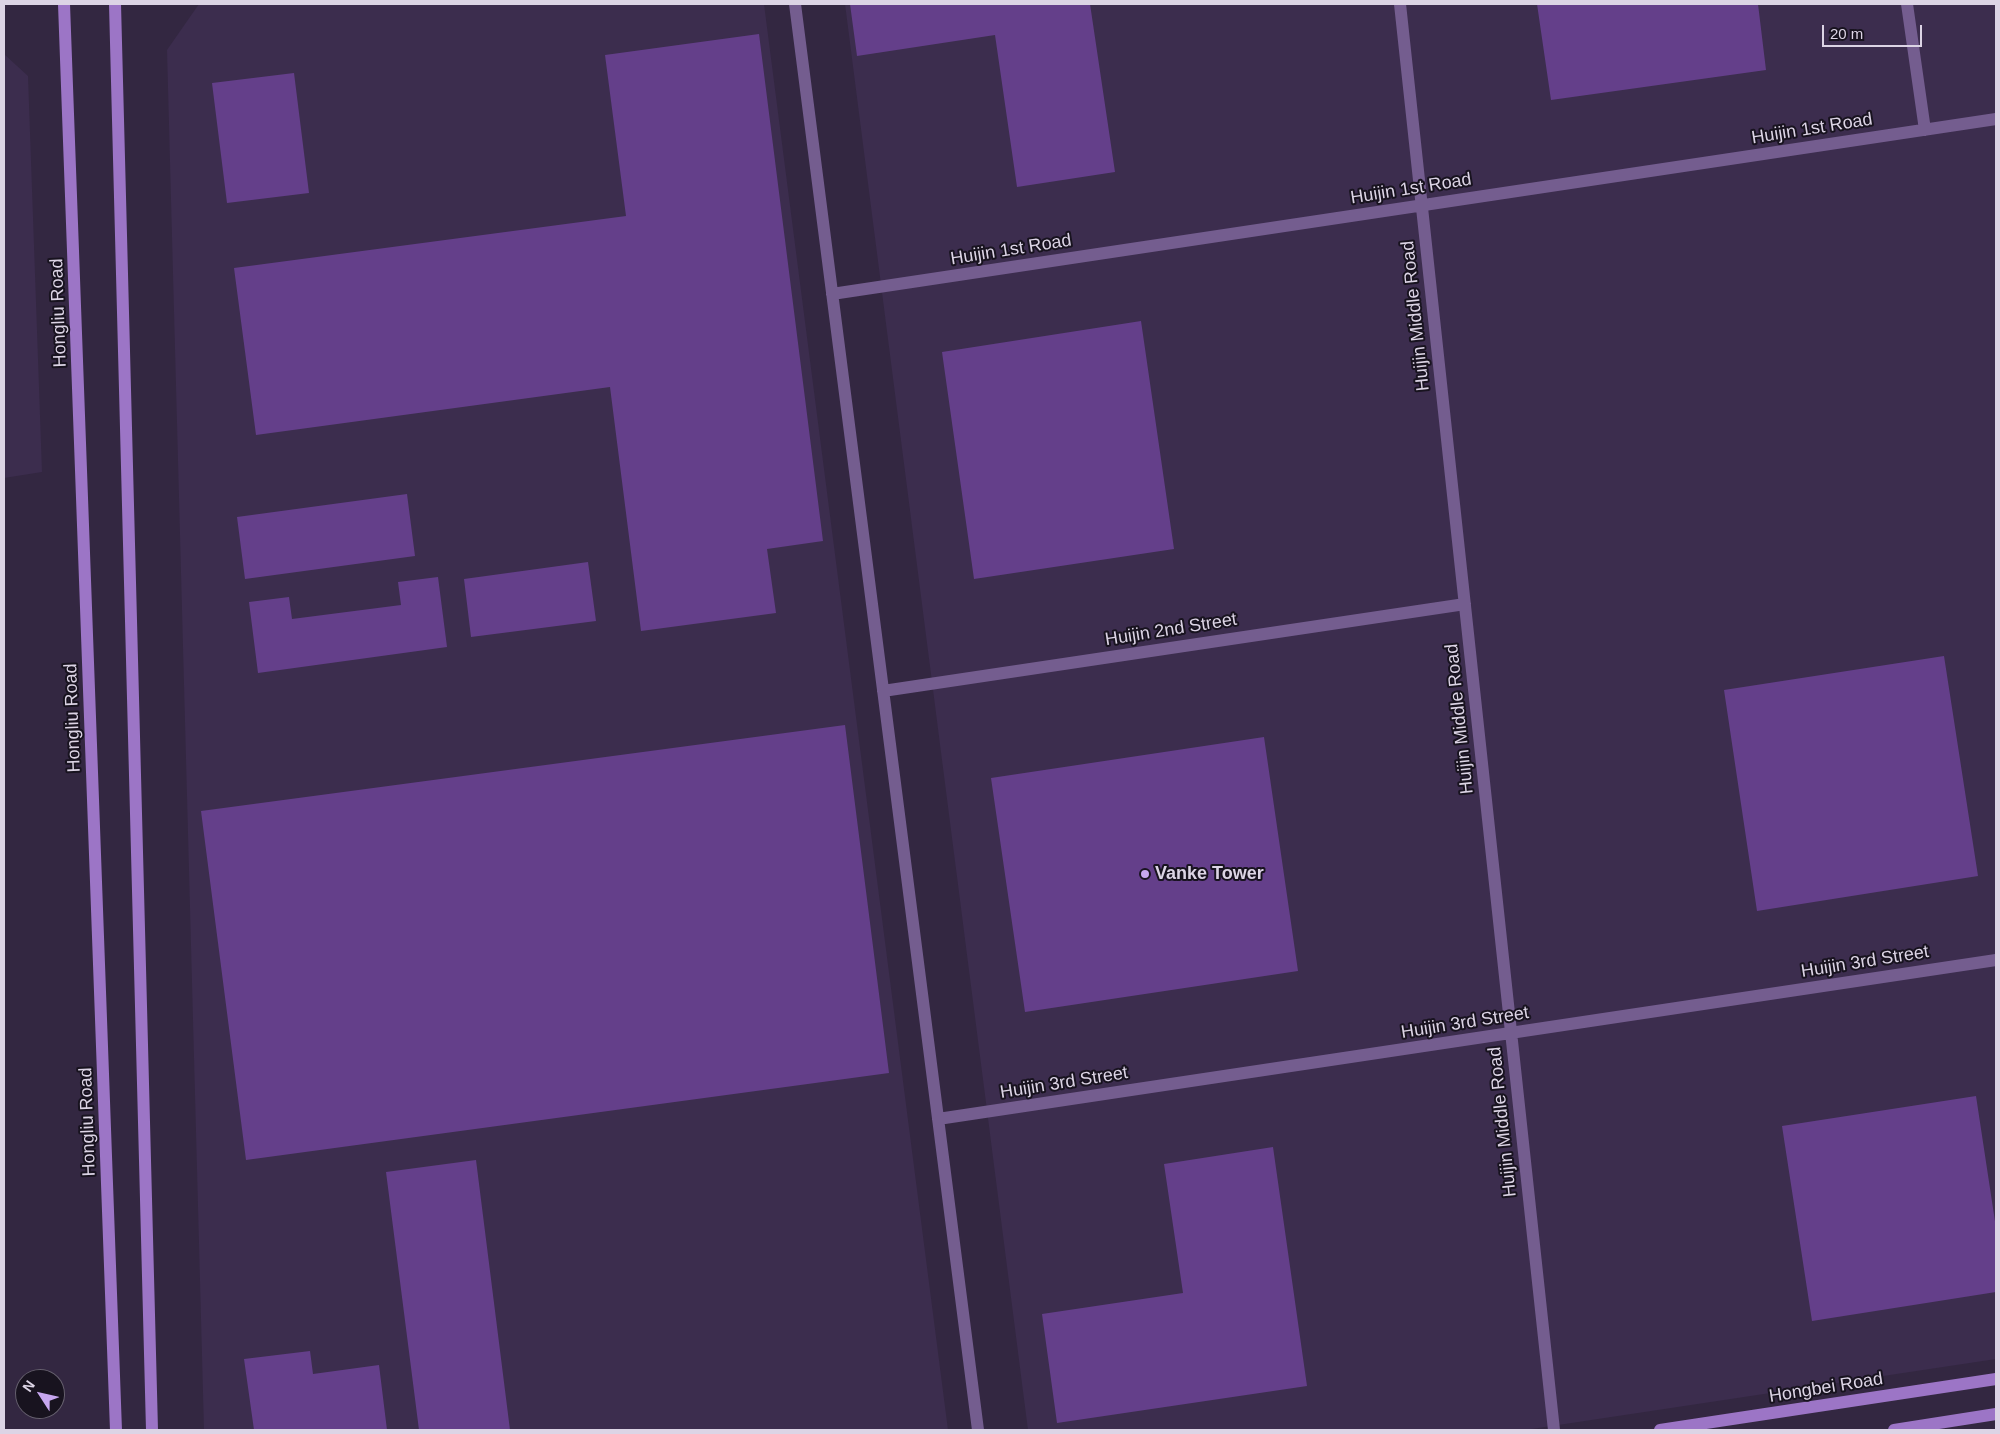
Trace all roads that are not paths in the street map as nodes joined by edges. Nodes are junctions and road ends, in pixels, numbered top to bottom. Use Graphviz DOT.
graph roads {
  1 [pos="64,4"];
  2 [pos="116,4"];
  3 [pos="795,4"];
  4 [pos="1400,4"];
  5 [pos="1907,4"];
  6 [pos="1996,119"];
  7 [pos="1925,130"];
  8 [pos="1422,205"];
  9 [pos="832,294"];
  10 [pos="1465,604"];
  11 [pos="883,692"];
  12 [pos="1996,960"];
  13 [pos="1511,1033"];
  14 [pos="938,1119"];
  15 [pos="1996,1380"];
  16 [pos="1996,1414"];
  17 [pos="116,1430"];
  18 [pos="152,1430"];
  19 [pos="978,1430"];
  20 [pos="1554,1430"];
  21 [pos="1660,1430"];
  22 [pos="1894,1430"];
  1 -- 17 [label="street, Hongliu Road"];
  2 -- 18 [label="street"];
  3 -- 9 [label="street"];
  4 -- 8 [label="street, Huijin Middle Road"];
  5 -- 7 [label="street"];
  6 -- 7 [label="street, Huijin 1st Road"];
  7 -- 8 [label="street, Huijin 1st Road"];
  8 -- 9 [label="street, Huijin 1st Road"];
  8 -- 10 [label="street, Huijin Middle Road"];
  9 -- 11 [label="street"];
  10 -- 11 [label="street, Huijin 2nd Street"];
  10 -- 13 [label="street, Huijin Middle Road"];
  11 -- 14 [label="street"];
  12 -- 13 [label="street, Huijin 3rd Street"];
  13 -- 14 [label="street, Huijin 3rd Street"];
  13 -- 20 [label="street, Huijin Middle Road"];
  14 -- 19 [label="street"];
  15 -- 21 [label="street, Hongbei Road"];
  16 -- 22 [label="street"];
}
